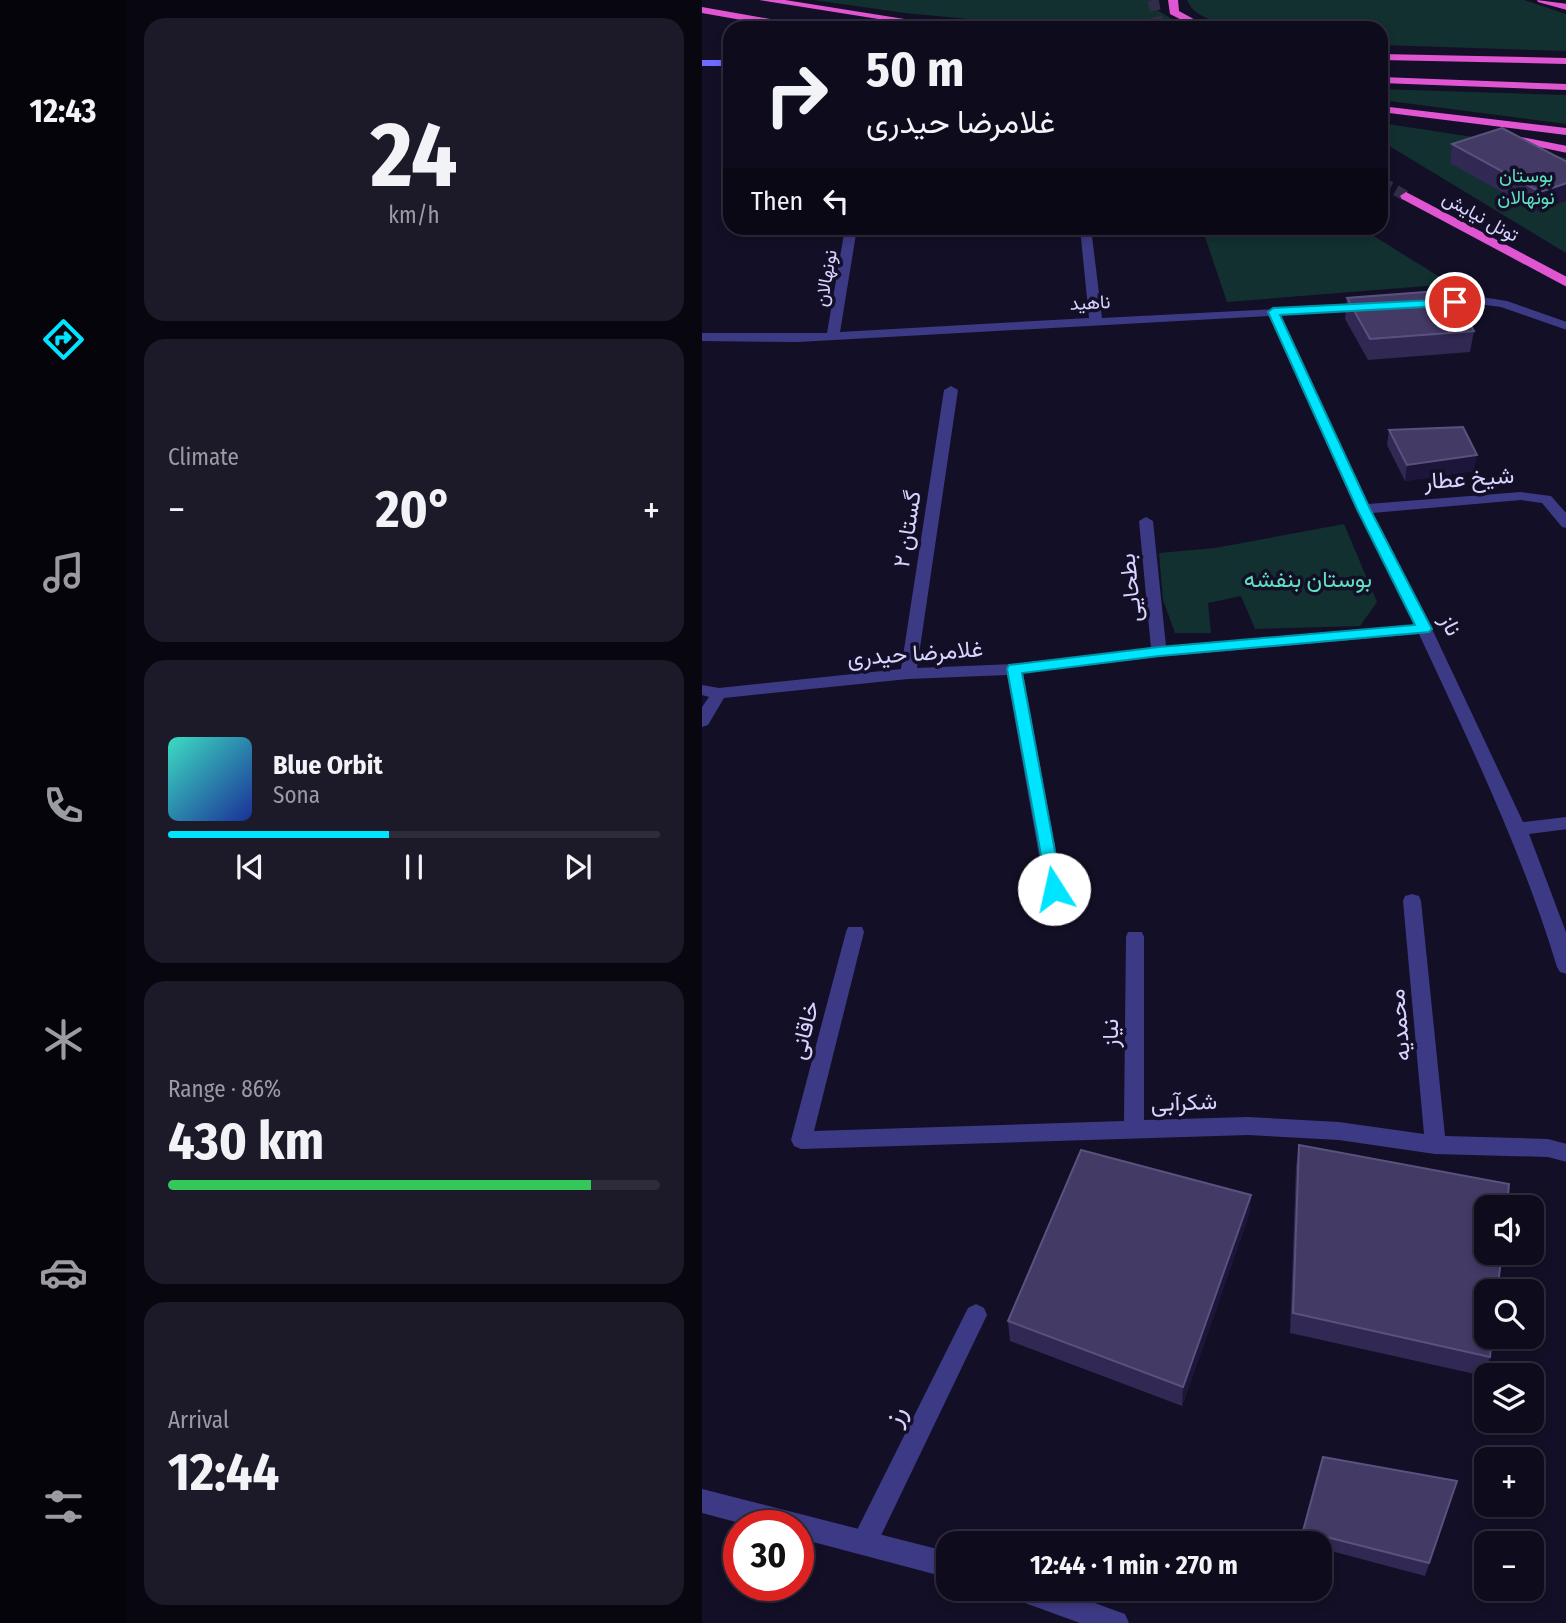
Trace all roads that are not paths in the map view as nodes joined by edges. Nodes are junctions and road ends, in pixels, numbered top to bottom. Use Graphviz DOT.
graph roads {
  1 [pos="764,0"];
  2 [pos="1173,0"];
  3 [pos="1542,0"];
  4 [pos="1566,7"];
  5 [pos="702,10"];
  6 [pos="761,21"];
  7 [pos="908,21"];
  8 [pos="1191,21"];
  9 [pos="1388,57"];
  10 [pos="1566,61"];
  11 [pos="723,63"];
  12 [pos="702,64"];
  13 [pos="1388,80"];
  14 [pos="1566,87"];
  15 [pos="1388,110"];
  16 [pos="1388,110"];
  17 [pos="1566,132"];
  18 [pos="1566,150"];
  19 [pos="1406,196"];
  20 [pos="850,235"];
  21 [pos="1086,235"];
  22 [pos="1566,284"];
  23 [pos="1425,304"];
  24 [pos="1384,306"];
  25 [pos="1273,312"];
  26 [pos="1096,321"];
  27 [pos="1566,326"];
  28 [pos="833,335"];
  29 [pos="702,337"];
  30 [pos="951,390"];
  31 [pos="1363,509"];
  32 [pos="1146,520"];
  33 [pos="1566,524"];
  34 [pos="1424,629"];
  35 [pos="1159,652"];
  36 [pos="1014,669"];
  37 [pos="908,674"];
  38 [pos="710,691"];
  39 [pos="702,721"];
  40 [pos="1566,823"];
  41 [pos="1518,829"];
  42 [pos="1054,889"];
  43 [pos="1412,901"];
  44 [pos="855,932"];
  45 [pos="1135,937"];
  46 [pos="1566,967"];
  47 [pos="1134,1130"];
  48 [pos="801,1140"];
  49 [pos="1435,1144"];
  50 [pos="1560,1147"];
  51 [pos="976,1315"];
  52 [pos="702,1501"];
  53 [pos="865,1541"];
  54 [pos="936,1561"];
  55 [pos="1054,1601"];
  56 [pos="1116,1623"];
  1 -- 7 [label="highway"];
  2 -- 8 [label="highway"];
  3 -- 4 [label="highway"];
  5 -- 6 [label="highway"];
  9 -- 10 [label="highway"];
  11 -- 12 [label="main road"];
  13 -- 14 [label="highway"];
  15 -- 17 [label="highway"];
  16 -- 18 [label="highway"];
  19 -- 22 [label="highway, تونل نیایش"];
  20 -- 28 [label="street, نونهالان"];
  21 -- 26 [label="street"];
  23 -- 27 [label="street"];
  24 -- 25 [label="street, ناهید"];
  25 -- 26 [label="street, ناهید"];
  25 -- 31 [label="street, ناز"];
  26 -- 28 [label="street, ناهید"];
  28 -- 29 [label="street, ناهید"];
  30 -- 37 [label="street, گستان ۲"];
  31 -- 33 [label="street, شیخ عطار"];
  31 -- 34 [label="street, ناز"];
  32 -- 35 [label="street, بطحایی"];
  34 -- 35 [label="street, غلامرضا حیدری"];
  34 -- 41 [label="street, ناز"];
  35 -- 36 [label="street, غلامرضا حیدری"];
  36 -- 37 [label="street, غلامرضا حیدری"];
  36 -- 42 [label="street"];
  37 -- 38 [label="street, غلامرضا حیدری"];
  38 -- 39 [label="street"];
  40 -- 41 [label="street"];
  41 -- 46 [label="street, ناز"];
  43 -- 49 [label="street, محمدیه"];
  44 -- 48 [label="street, خاقانی"];
  45 -- 47 [label="street, نیاز"];
  47 -- 48 [label="street, شکرآبی"];
  47 -- 49 [label="street, شکرآبی"];
  49 -- 50 [label="street, شکرآبی"];
  51 -- 53 [label="street, رز"];
  52 -- 53 [label="street"];
  53 -- 54 [label="street"];
  55 -- 56 [label="street"];
}
